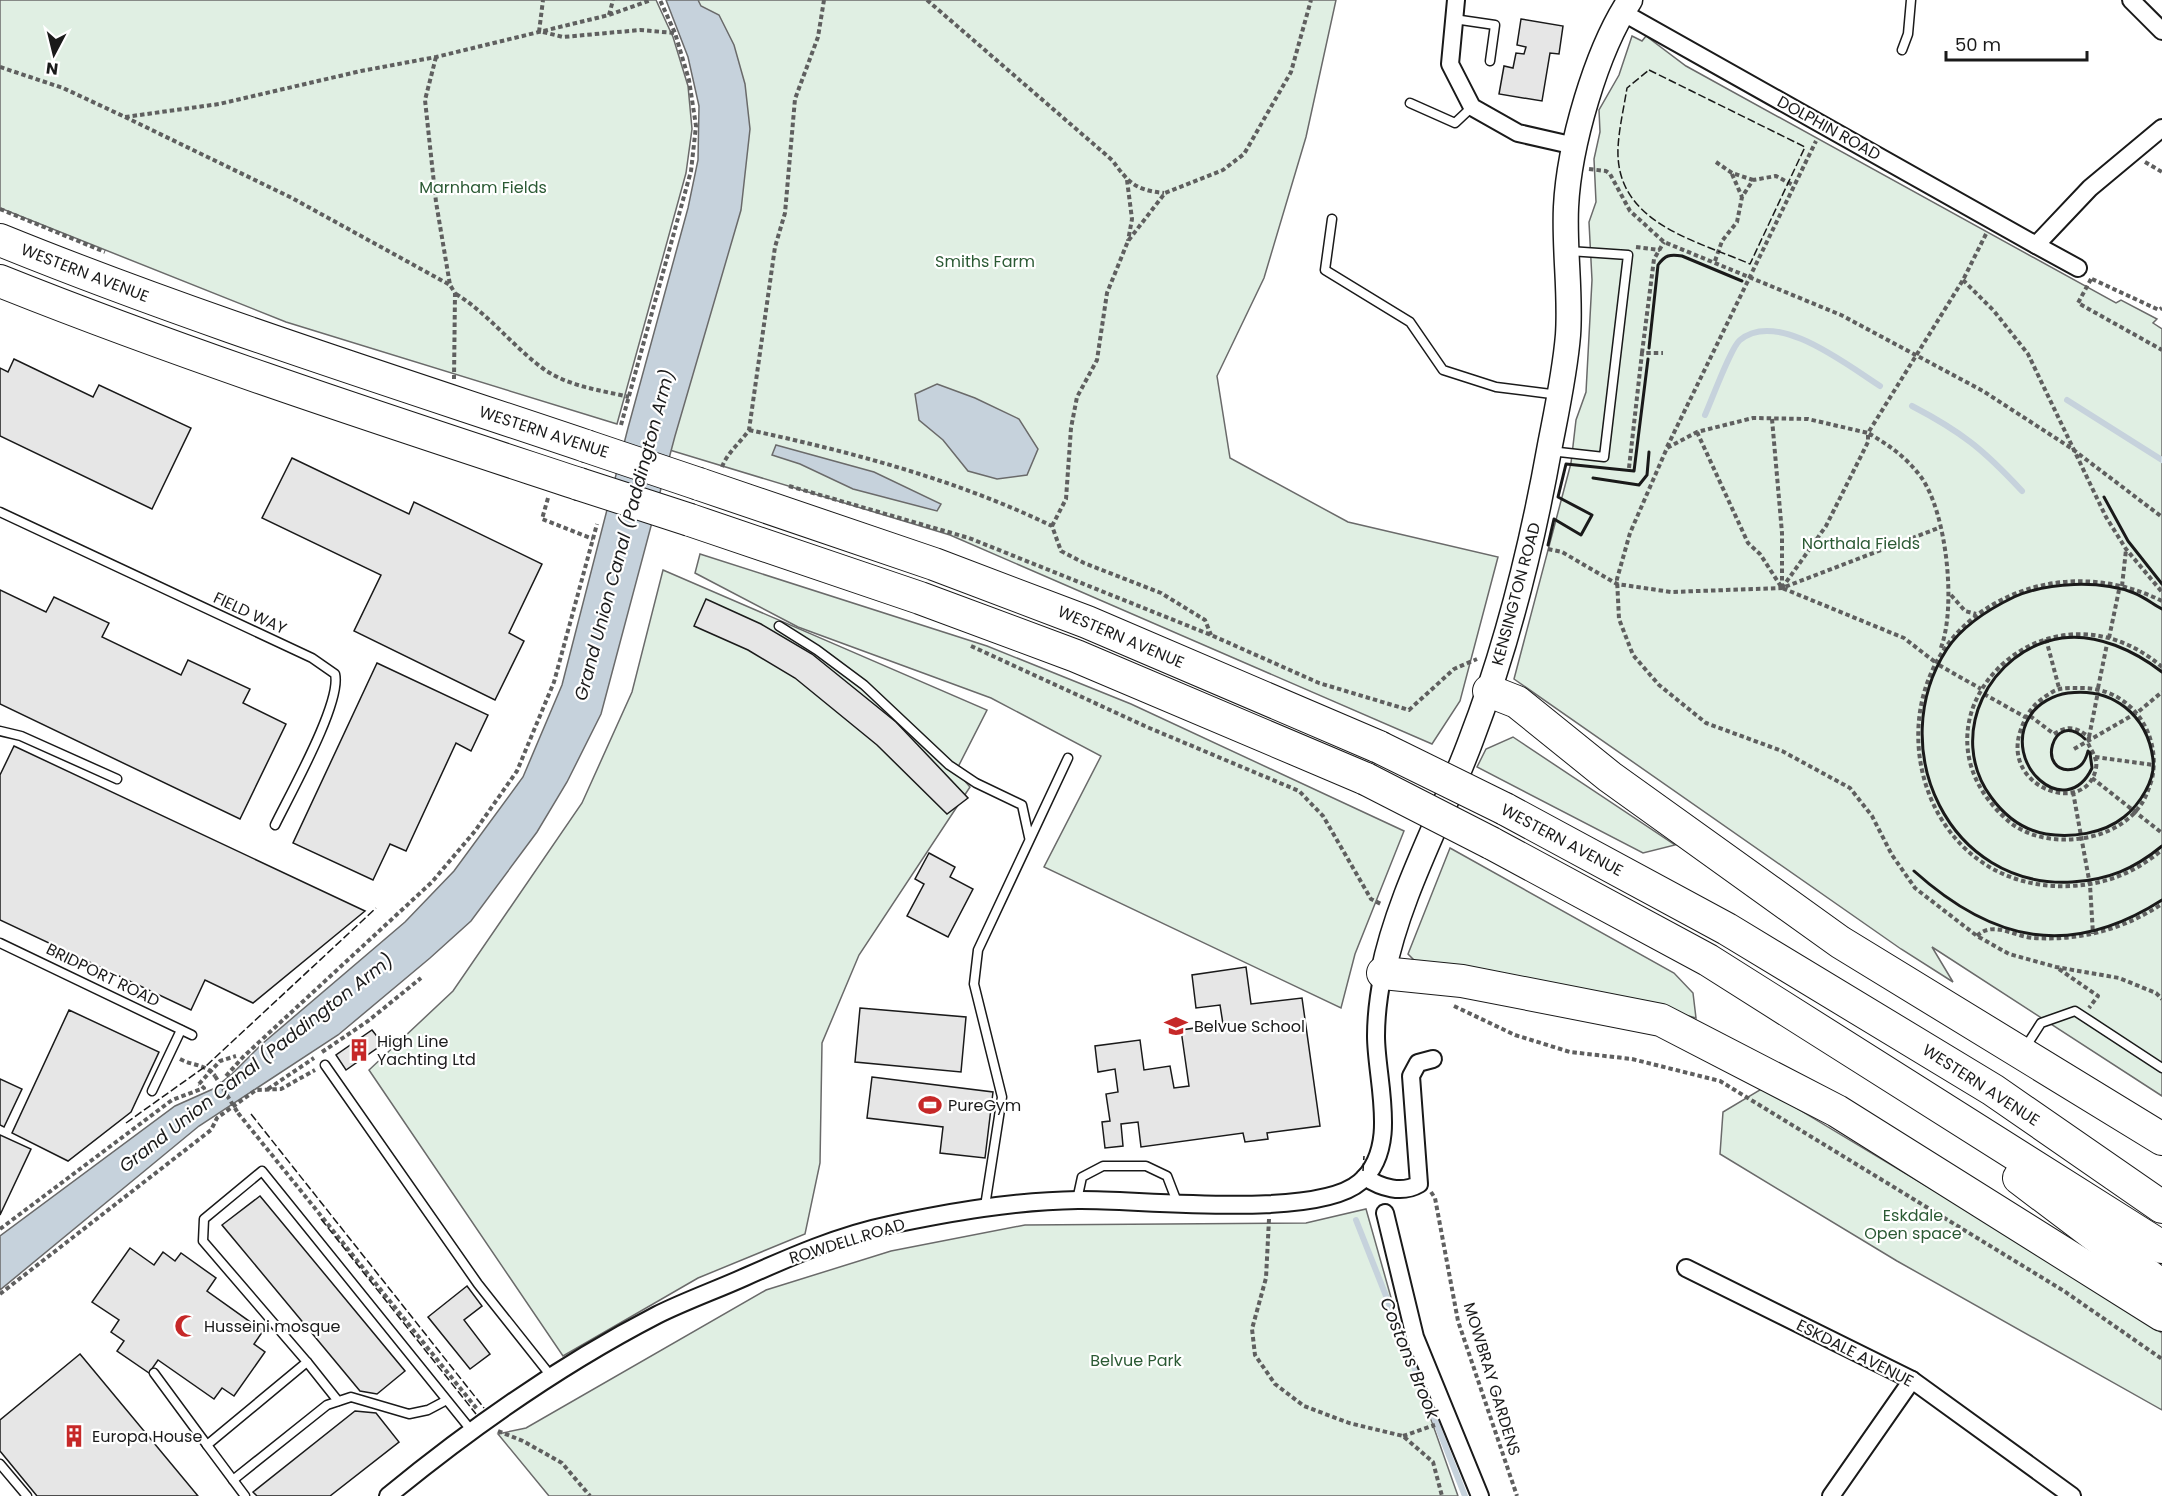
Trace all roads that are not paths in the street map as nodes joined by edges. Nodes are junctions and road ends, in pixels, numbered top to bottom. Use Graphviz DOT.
graph roads {
  1 [pos="1456,0"];
  2 [pos="1911,0"];
  3 [pos="2135,2"];
  4 [pos="1626,6"];
  5 [pos="1453,19"];
  6 [pos="2162,32"];
  7 [pos="1902,50"];
  8 [pos="1490,61"];
  9 [pos="1410,103"];
  10 [pos="1472,107"];
  11 [pos="2162,128"];
  12 [pos="1575,146"];
  13 [pos="1332,219"];
  14 [pos="0,240"];
  15 [pos="2036,245"];
  16 [pos="1566,251"];
  17 [pos="2078,268"];
  18 [pos="0,281"];
  19 [pos="1559,395"];
  20 [pos="1549,451"];
  21 [pos="0,512"];
  22 [pos="779,626"];
  23 [pos="1489,691"];
  24 [pos="0,730"];
  25 [pos="1068,758"];
  26 [pos="117,779"];
  27 [pos="275,825"];
  28 [pos="1029,837"];
  29 [pos="0,943"];
  30 [pos="1383,973"];
  31 [pos="181,1030"];
  32 [pos="192,1035"];
  33 [pos="1844,1044"];
  34 [pos="2021,1053"];
  35 [pos="1433,1059"];
  36 [pos="325,1065"];
  37 [pos="2162,1068"];
  38 [pos="1993,1090"];
  39 [pos="152,1091"];
  40 [pos="2162,1139"];
  41 [pos="1365,1177"];
  42 [pos="2162,1185"];
  43 [pos="1077,1200"];
  44 [pos="1177,1202"];
  45 [pos="985,1206"];
  46 [pos="2162,1207"];
  47 [pos="1385,1213"];
  48 [pos="2162,1247"];
  49 [pos="1686,1268"];
  50 [pos="2162,1286"];
  51 [pos="2162,1315"];
  52 [pos="307,1362"];
  53 [pos="154,1373"];
  54 [pos="551,1376"];
  55 [pos="1912,1380"];
  56 [pos="338,1401"];
  57 [pos="445,1401"];
  58 [pos="471,1430"];
  59 [pos="207,1445"];
  60 [pos="0,1464"];
  61 [pos="233,1480"];
  62 [pos="27,1496"];
  63 [pos="245,1496"];
  64 [pos="387,1496"];
  65 [pos="1480,1496"];
  66 [pos="1831,1496"];
  67 [pos="2073,1496"];
  1 -- 5 [label="street"];
  2 -- 7 [label="lane"];
  3 -- 6 [label="street"];
  4 -- 12 [label="street, KENSINGTON ROAD"];
  4 -- 15 [label="street, DOLPHIN ROAD"];
  5 -- 8 [label="lane"];
  5 -- 10 [label="street"];
  9 -- 10 [label="lane"];
  10 -- 12 [label="street"];
  11 -- 15 [label="street"];
  12 -- 16 [label="street, KENSINGTON ROAD"];
  13 -- 19 [label="lane"];
  14 -- 38 [label="highway, WESTERN AVENUE, bridge"];
  15 -- 17 [label="street, DOLPHIN ROAD"];
  16 -- 19 [label="street, KENSINGTON ROAD"];
  16 -- 20 [label="lane"];
  18 -- 33 [label="highway, bridge"];
  19 -- 20 [label="street, KENSINGTON ROAD"];
  20 -- 23 [label="street, KENSINGTON ROAD"];
  21 -- 27 [label="lane, FIELD WAY"];
  22 -- 28 [label="lane"];
  23 -- 30 [label="street, KENSINGTON ROAD"];
  23 -- 34 [label="highway"];
  24 -- 26 [label="lane"];
  25 -- 28 [label="lane"];
  28 -- 45 [label="lane"];
  29 -- 31 [label="lane, BRIDPORT ROAD"];
  30 -- 41 [label="street, KENSINGTON ROAD"];
  30 -- 51 [label="highway"];
  31 -- 32 [label="lane, BRIDPORT ROAD"];
  31 -- 39 [label="lane"];
  33 -- 48 [label="highway"];
  33 -- 50 [label="highway"];
  34 -- 37 [label="lane"];
  34 -- 40 [label="highway"];
  35 -- 41 [label="street"];
  36 -- 54 [label="lane"];
  38 -- 42 [label="highway"];
  38 -- 46 [label="highway, WESTERN AVENUE"];
  41 -- 44 [label="street, ROWDELL ROAD"];
  43 -- 44 [label="street, ROWDELL ROAD"];
  43 -- 44 [label="lane"];
  43 -- 45 [label="street, ROWDELL ROAD"];
  45 -- 54 [label="street, ROWDELL ROAD"];
  47 -- 65 [label="street"];
  49 -- 55 [label="street, ESKDALE AVENUE"];
  52 -- 56 [label="lane"];
  52 -- 57 [label="lane"];
  52 -- 59 [label="lane"];
  53 -- 59 [label="lane"];
  54 -- 58 [label="street, ROWDELL ROAD"];
  55 -- 66 [label="street"];
  55 -- 67 [label="street, ESKDALE AVENUE"];
  56 -- 57 [label="lane"];
  56 -- 61 [label="lane"];
  57 -- 58 [label="lane"];
  58 -- 64 [label="street, ROWDELL ROAD"];
  59 -- 61 [label="lane"];
  60 -- 62 [label="lane"];
  61 -- 63 [label="lane"];
}
